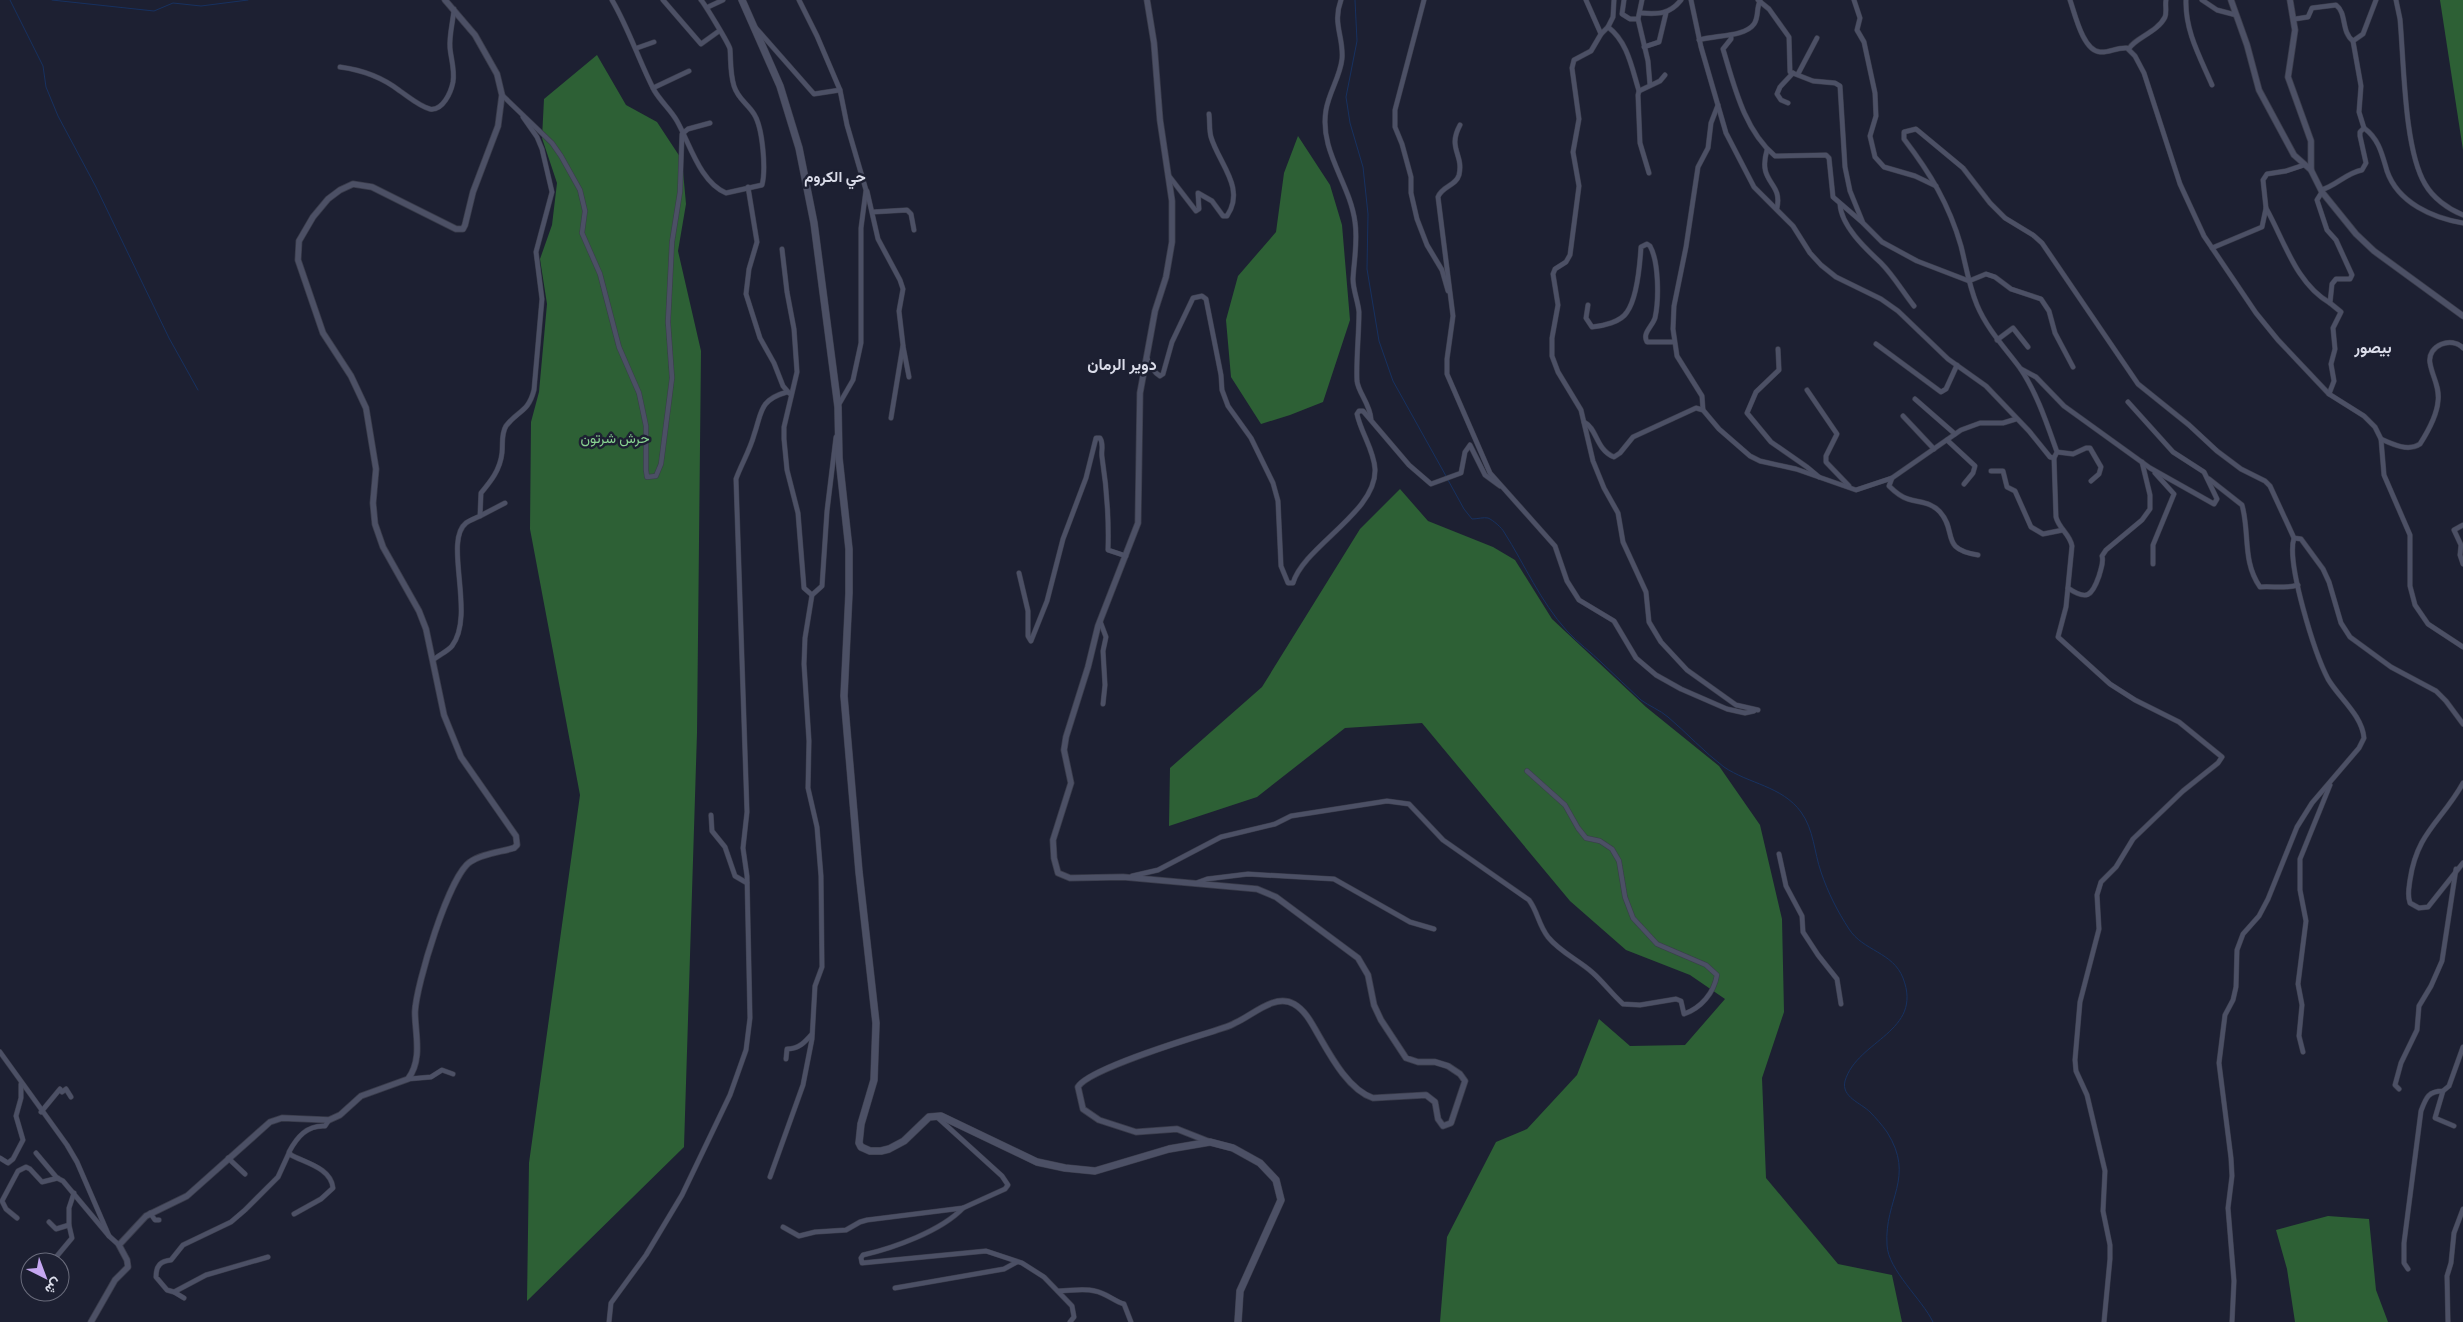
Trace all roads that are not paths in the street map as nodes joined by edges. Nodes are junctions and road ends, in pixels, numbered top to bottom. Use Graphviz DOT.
graph roads {
  1 [pos="445,0"];
  2 [pos="612,0"];
  3 [pos="663,0"];
  4 [pos="701,0"];
  5 [pos="723,0"];
  6 [pos="742,0"];
  7 [pos="799,0"];
  8 [pos="1146,0"];
  9 [pos="1341,0"];
  10 [pos="1424,0"];
  11 [pos="1586,0"];
  12 [pos="1614,0"];
  13 [pos="1624,0"];
  14 [pos="1642,0"];
  15 [pos="1681,0"];
  16 [pos="1691,0"];
  17 [pos="1854,0"];
  18 [pos="2070,0"];
  19 [pos="2166,0"];
  20 [pos="2186,0"];
  21 [pos="2202,0"];
  22 [pos="2231,0"];
  23 [pos="2290,0"];
  24 [pos="2376,0"];
  25 [pos="2396,0"];
  26 [pos="1759,1"];
  27 [pos="709,4"];
  28 [pos="454,8"];
  29 [pos="1640,13"];
  30 [pos="1666,13"];
  31 [pos="2236,15"];
  32 [pos="1638,19"];
  33 [pos="2295,19"];
  34 [pos="753,25"];
  35 [pos="1608,27"];
  36 [pos="719,31"];
  37 [pos="1601,34"];
  38 [pos="1731,34"];
  39 [pos="1817,38"];
  40 [pos="1699,40"];
  41 [pos="2353,41"];
  42 [pos="654,42"];
  43 [pos="1644,47"];
  44 [pos="637,48"];
  45 [pos="2129,50"];
  46 [pos="340,67"];
  47 [pos="689,71"];
  48 [pos="1795,74"];
  49 [pos="1665,75"];
  50 [pos="1650,85"];
  51 [pos="2212,85"];
  52 [pos="653,88"];
  53 [pos="840,90"];
  54 [pos="1639,90"];
  55 [pos="502,95"];
  56 [pos="1788,103"];
  57 [pos="1718,104"];
  58 [pos="520,112"];
  59 [pos="1209,114"];
  60 [pos="710,123"];
  61 [pos="1460,125"];
  62 [pos="2364,128"];
  63 [pos="682,134"];
  64 [pos="1768,150"];
  65 [pos="2304,165"];
  66 [pos="2311,170"];
  67 [pos="1650,173"];
  68 [pos="1169,176"];
  69 [pos="748,187"];
  70 [pos="1938,187"];
  71 [pos="866,190"];
  72 [pos="2321,191"];
  73 [pos="1840,204"];
  74 [pos="1777,208"];
  75 [pos="2266,208"];
  76 [pos="873,212"];
  77 [pos="2463,215"];
  78 [pos="1863,223"];
  79 [pos="2463,223"];
  80 [pos="914,230"];
  81 [pos="2212,248"];
  82 [pos="782,249"];
  83 [pos="1969,281"];
  84 [pos="1451,297"];
  85 [pos="2330,303"];
  86 [pos="1588,305"];
  87 [pos="1914,306"];
  88 [pos="2463,316"];
  89 [pos="1997,340"];
  90 [pos="1674,342"];
  91 [pos="1876,344"];
  92 [pos="903,345"];
  93 [pos="2028,347"];
  94 [pos="2463,348"];
  95 [pos="1778,349"];
  96 [pos="1146,355"];
  97 [pos="1957,365"];
  98 [pos="2073,367"];
  99 [pos="2020,368"];
  100 [pos="909,377"];
  101 [pos="1807,390"];
  102 [pos="789,393"];
  103 [pos="2329,394"];
  104 [pos="1915,399"];
  105 [pos="2128,402"];
  106 [pos="838,408"];
  107 [pos="1703,410"];
  108 [pos="1903,416"];
  109 [pos="891,418"];
  110 [pos="2016,419"];
  111 [pos="1372,420"];
  112 [pos="1584,422"];
  113 [pos="837,430"];
  114 [pos="1955,434"];
  115 [pos="2381,439"];
  116 [pos="1947,440"];
  117 [pos="1934,449"];
  118 [pos="2057,452"];
  119 [pos="2054,458"];
  120 [pos="2141,461"];
  121 [pos="2150,468"];
  122 [pos="1991,471"];
  123 [pos="1820,478"];
  124 [pos="1892,478"];
  125 [pos="2208,479"];
  126 [pos="2091,481"];
  127 [pos="1964,484"];
  128 [pos="1500,486"];
  129 [pos="1851,489"];
  130 [pos="505,503"];
  131 [pos="480,516"];
  132 [pos="2463,525"];
  133 [pos="2063,530"];
  134 [pos="2294,538"];
  135 [pos="1978,555"];
  136 [pos="1126,556"];
  137 [pos="2153,564"];
  138 [pos="2463,564"];
  139 [pos="1019,573"];
  140 [pos="2298,585"];
  141 [pos="2068,588"];
  142 [pos="812,595"];
  143 [pos="1100,621"];
  144 [pos="2463,647"];
  145 [pos="434,660"];
  146 [pos="1103,704"];
  147 [pos="2463,724"];
  148 [pos="1527,771"];
  149 [pos="2330,783"];
  150 [pos="2463,783"];
  151 [pos="711,815"];
  152 [pos="1779,854"];
  153 [pos="2463,863"];
  154 [pos="2456,870"];
  155 [pos="1123,877"];
  156 [pos="747,883"];
  157 [pos="1196,883"];
  158 [pos="1434,929"];
  159 [pos="1841,1004"];
  160 [pos="812,1034"];
  161 [pos="2463,1047"];
  162 [pos="0,1052"];
  163 [pos="2303,1052"];
  164 [pos="786,1059"];
  165 [pos="453,1074"];
  166 [pos="408,1079"];
  167 [pos="21,1083"];
  168 [pos="2399,1090"];
  169 [pos="2443,1091"];
  170 [pos="71,1097"];
  171 [pos="41,1112"];
  172 [pos="936,1115"];
  173 [pos="329,1120"];
  174 [pos="2454,1126"];
  175 [pos="1210,1142"];
  176 [pos="36,1153"];
  177 [pos="289,1153"];
  178 [pos="0,1158"];
  179 [pos="228,1158"];
  180 [pos="239,1169"];
  181 [pos="235,1174"];
  182 [pos="245,1174"];
  183 [pos="770,1177"];
  184 [pos="59,1178"];
  185 [pos="74,1193"];
  186 [pos="963,1208"];
  187 [pos="2463,1209"];
  188 [pos="150,1213"];
  189 [pos="294,1214"];
  190 [pos="17,1218"];
  191 [pos="159,1220"];
  192 [pos="49,1222"];
  193 [pos="69,1226"];
  194 [pos="782,1227"];
  195 [pos="109,1236"];
  196 [pos="119,1245"];
  197 [pos="60,1252"];
  198 [pos="268,1257"];
  199 [pos="1017,1262"];
  200 [pos="2408,1269"];
  201 [pos="894,1288"];
  202 [pos="1058,1291"];
  203 [pos="174,1292"];
  204 [pos="184,1298"];
  205 [pos="91,1322"];
  206 [pos="609,1322"];
  207 [pos="1070,1322"];
  208 [pos="1131,1322"];
  209 [pos="1238,1322"];
  210 [pos="2104,1322"];
  211 [pos="2232,1322"];
  212 [pos="2448,1322"];
  1 -- 28 [label="street"];
  2 -- 44 [label="street"];
  3 -- 36 [label="street"];
  4 -- 27 [label="street"];
  5 -- 27 [label="street"];
  6 -- 34 [label="main road"];
  7 -- 53 [label="street"];
  8 -- 68 [label="street"];
  9 -- 111 [label="street"];
  10 -- 84 [label="street"];
  11 -- 37 [label="street"];
  12 -- 35 [label="street"];
  13 -- 32 [label="street"];
  14 -- 29 [label="street"];
  15 -- 30 [label="street"];
  16 -- 40 [label="street"];
  17 -- 70 [label="street"];
  18 -- 45 [label="street"];
  19 -- 45 [label="street"];
  20 -- 51 [label="street"];
  21 -- 31 [label="street"];
  22 -- 31 [label="street"];
  23 -- 33 [label="street"];
  24 -- 41 [label="street"];
  25 -- 77 [label="street"];
  26 -- 38 [label="street"];
  26 -- 48 [label="street"];
  27 -- 36 [label="street"];
  28 -- 46 [label="street"];
  28 -- 55 [label="street"];
  29 -- 30 [label="street"];
  29 -- 32 [label="street"];
  30 -- 43 [label="street"];
  31 -- 65 [label="street"];
  32 -- 43 [label="street"];
  33 -- 41 [label="street"];
  33 -- 66 [label="street"];
  34 -- 53 [label="street"];
  34 -- 106 [label="main road"];
  35 -- 37 [label="street"];
  35 -- 54 [label="street"];
  36 -- 69 [label="street"];
  37 -- 112 [label="street"];
  38 -- 40 [label="street"];
  38 -- 64 [label="street"];
  39 -- 48 [label="street"];
  40 -- 57 [label="street"];
  41 -- 62 [label="street"];
  42 -- 44 [label="street"];
  43 -- 50 [label="street"];
  44 -- 52 [label="street"];
  45 -- 81 [label="street"];
  47 -- 52 [label="street"];
  48 -- 56 [label="street"];
  48 -- 78 [label="street"];
  49 -- 50 [label="street"];
  50 -- 54 [label="street"];
  52 -- 63 [label="street"];
  53 -- 71 [label="street"];
  54 -- 67 [label="street"];
  55 -- 58 [label="street"];
  55 -- 145 [label="street"];
  57 -- 74 [label="street"];
  57 -- 90 [label="street"];
  58 -- 63 [label="street"];
  58 -- 131 [label="street"];
  59 -- 68 [label="street"];
  60 -- 63 [label="street"];
  61 -- 84 [label="street"];
  62 -- 72 [label="street"];
  62 -- 79 [label="street"];
  63 -- 69 [label="street"];
  64 -- 73 [label="street"];
  64 -- 74 [label="street"];
  65 -- 66 [label="street"];
  65 -- 75 [label="street"];
  66 -- 72 [label="street"];
  68 -- 96 [label="street"];
  69 -- 102 [label="street"];
  70 -- 83 [label="street"];
  70 -- 134 [label="street"];
  71 -- 76 [label="street"];
  71 -- 106 [label="street"];
  72 -- 85 [label="street"];
  72 -- 88 [label="street"];
  73 -- 78 [label="street"];
  73 -- 87 [label="street"];
  74 -- 97 [label="street"];
  75 -- 81 [label="street"];
  75 -- 85 [label="street"];
  76 -- 80 [label="street"];
  76 -- 92 [label="street"];
  78 -- 83 [label="street"];
  81 -- 103 [label="street"];
  82 -- 102 [label="street"];
  83 -- 89 [label="street"];
  83 -- 98 [label="street"];
  84 -- 128 [label="street"];
  85 -- 103 [label="street"];
  86 -- 90 [label="street"];
  89 -- 93 [label="street"];
  89 -- 99 [label="street"];
  90 -- 107 [label="street"];
  91 -- 97 [label="street"];
  92 -- 100 [label="street"];
  92 -- 109 [label="street"];
  94 -- 115 [label="street"];
  95 -- 123 [label="street"];
  96 -- 111 [label="street"];
  96 -- 136 [label="street"];
  97 -- 110 [label="street"];
  99 -- 118 [label="street"];
  99 -- 120 [label="street"];
  101 -- 129 [label="street"];
  102 -- 142 [label="street"];
  102 -- 156 [label="street"];
  103 -- 115 [label="street"];
  104 -- 114 [label="street"];
  105 -- 125 [label="street"];
  106 -- 113 [label="main road"];
  107 -- 112 [label="street"];
  107 -- 123 [label="street"];
  108 -- 117 [label="street"];
  110 -- 114 [label="street"];
  110 -- 119 [label="street"];
  111 -- 128 [label="street"];
  112 -- 128 [label="street"];
  113 -- 142 [label="street"];
  113 -- 172 [label="main road"];
  114 -- 116 [label="street"];
  115 -- 144 [label="street"];
  116 -- 117 [label="street"];
  116 -- 127 [label="street"];
  117 -- 124 [label="street"];
  118 -- 119 [label="street"];
  118 -- 126 [label="street"];
  119 -- 133 [label="street"];
  120 -- 121 [label="street"];
  120 -- 141 [label="street"];
  121 -- 125 [label="street"];
  121 -- 137 [label="street"];
  122 -- 133 [label="street"];
  123 -- 129 [label="street"];
  124 -- 129 [label="street"];
  124 -- 135 [label="street"];
  125 -- 140 [label="street"];
  130 -- 131 [label="street"];
  131 -- 145 [label="street"];
  132 -- 138 [label="street"];
  133 -- 141 [label="street"];
  134 -- 140 [label="street"];
  134 -- 147 [label="street"];
  136 -- 139 [label="street"];
  136 -- 143 [label="street"];
  140 -- 149 [label="street"];
  141 -- 210 [label="street"];
  142 -- 160 [label="street"];
  143 -- 146 [label="street"];
  143 -- 155 [label="street"];
  145 -- 166 [label="street"];
  148 -- 155 [label="street"];
  149 -- 163 [label="street"];
  149 -- 211 [label="street"];
  150 -- 154 [label="street"];
  151 -- 156 [label="street"];
  152 -- 159 [label="street"];
  153 -- 154 [label="street"];
  154 -- 168 [label="street"];
  155 -- 157 [label="street"];
  156 -- 206 [label="street"];
  157 -- 158 [label="street"];
  157 -- 175 [label="street"];
  160 -- 164 [label="street"];
  160 -- 183 [label="street"];
  161 -- 169 [label="street"];
  162 -- 167 [label="street"];
  165 -- 166 [label="street"];
  166 -- 173 [label="street"];
  167 -- 171 [label="street"];
  167 -- 178 [label="street"];
  169 -- 174 [label="street"];
  169 -- 200 [label="street"];
  170 -- 171 [label="street"];
  171 -- 195 [label="street"];
  172 -- 175 [label="main road"];
  172 -- 186 [label="street"];
  173 -- 177 [label="street"];
  173 -- 179 [label="street"];
  175 -- 209 [label="main road"];
  176 -- 184 [label="street"];
  177 -- 189 [label="street"];
  177 -- 203 [label="street"];
  179 -- 180 [label="street"];
  179 -- 188 [label="street"];
  180 -- 181 [label="street"];
  180 -- 182 [label="street"];
  184 -- 185 [label="street"];
  184 -- 190 [label="street"];
  185 -- 193 [label="street"];
  185 -- 195 [label="street"];
  186 -- 194 [label="street"];
  186 -- 199 [label="street"];
  187 -- 212 [label="street"];
  188 -- 191 [label="street"];
  188 -- 196 [label="street"];
  192 -- 193 [label="street"];
  193 -- 197 [label="street"];
  195 -- 196 [label="street"];
  196 -- 205 [label="street"];
  198 -- 203 [label="street"];
  199 -- 201 [label="street"];
  199 -- 202 [label="street"];
  202 -- 207 [label="street"];
  202 -- 208 [label="street"];
  203 -- 204 [label="street"];
}
